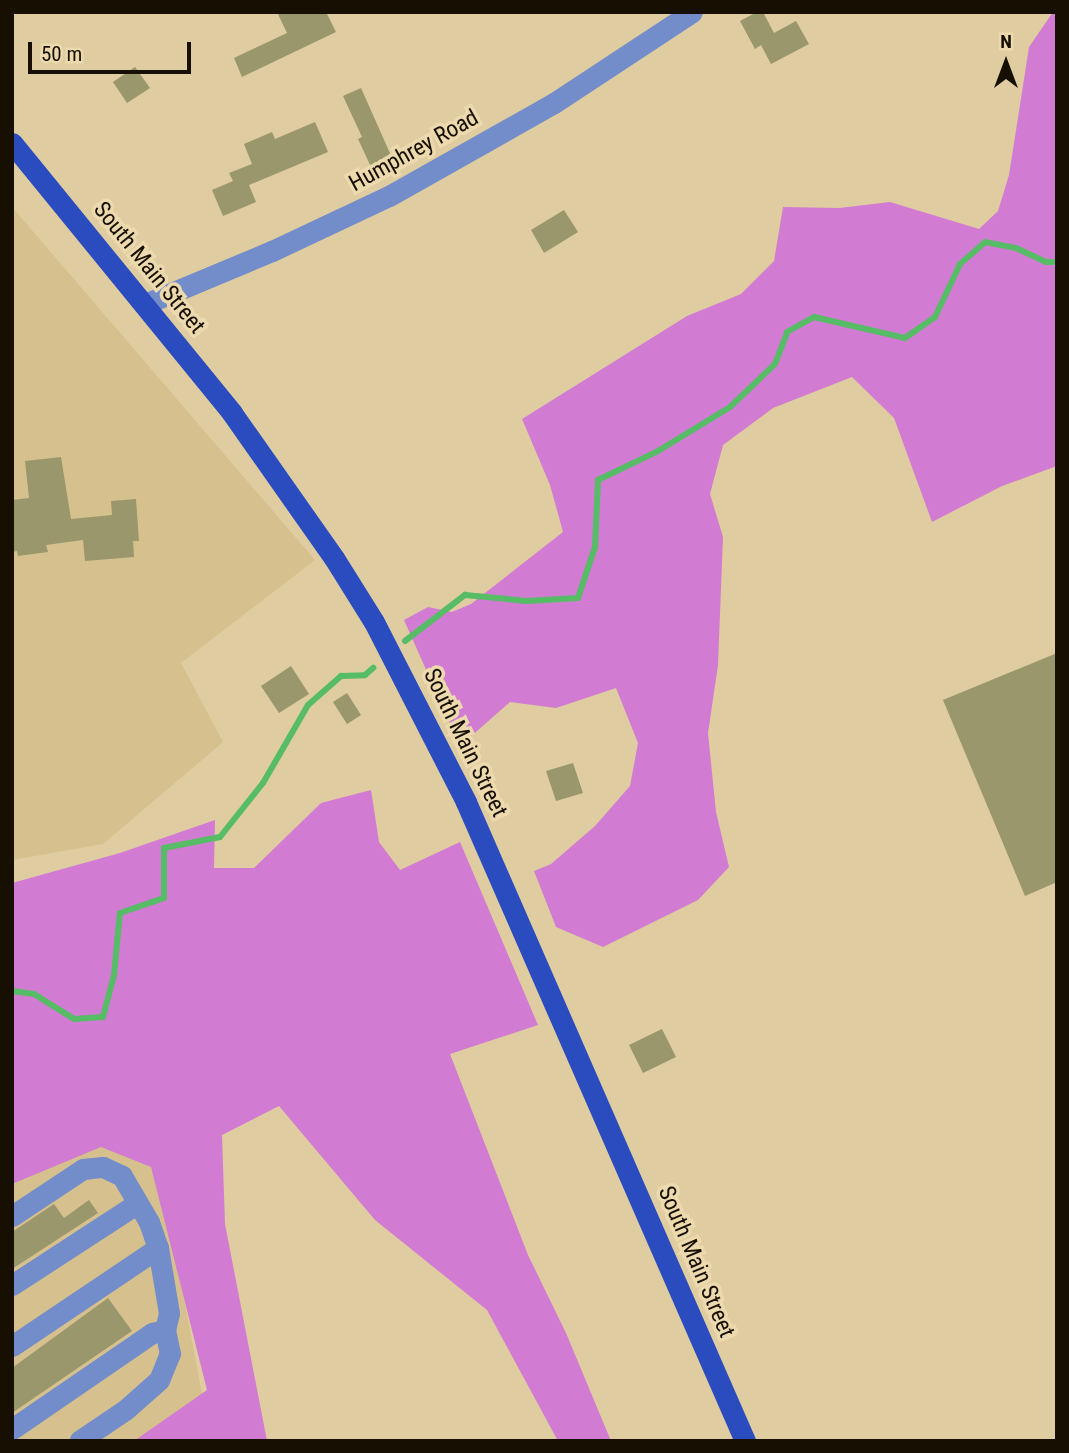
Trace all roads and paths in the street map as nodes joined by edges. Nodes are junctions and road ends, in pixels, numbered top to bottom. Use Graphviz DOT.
graph roads {
  1 [pos="692,12"];
  2 [pos="12,143"];
  3 [pos="145,304"];
  4 [pos="138,1203"];
  5 [pos="12,1216"];
  6 [pos="158,1248"];
  7 [pos="12,1285"];
  8 [pos="165,1330"];
  9 [pos="12,1346"];
  10 [pos="12,1429"];
  11 [pos="79,1441"];
  12 [pos="745,1441"];
  1 -- 3 [label="street, Humphrey Road"];
  2 -- 3 [label="main road, South Main Street"];
  3 -- 12 [label="main road, South Main Street"];
  4 -- 5 [label="street"];
  4 -- 6 [label="street"];
  4 -- 7 [label="street"];
  6 -- 8 [label="street"];
  6 -- 9 [label="street"];
  8 -- 10 [label="street"];
  8 -- 11 [label="street"];
}
